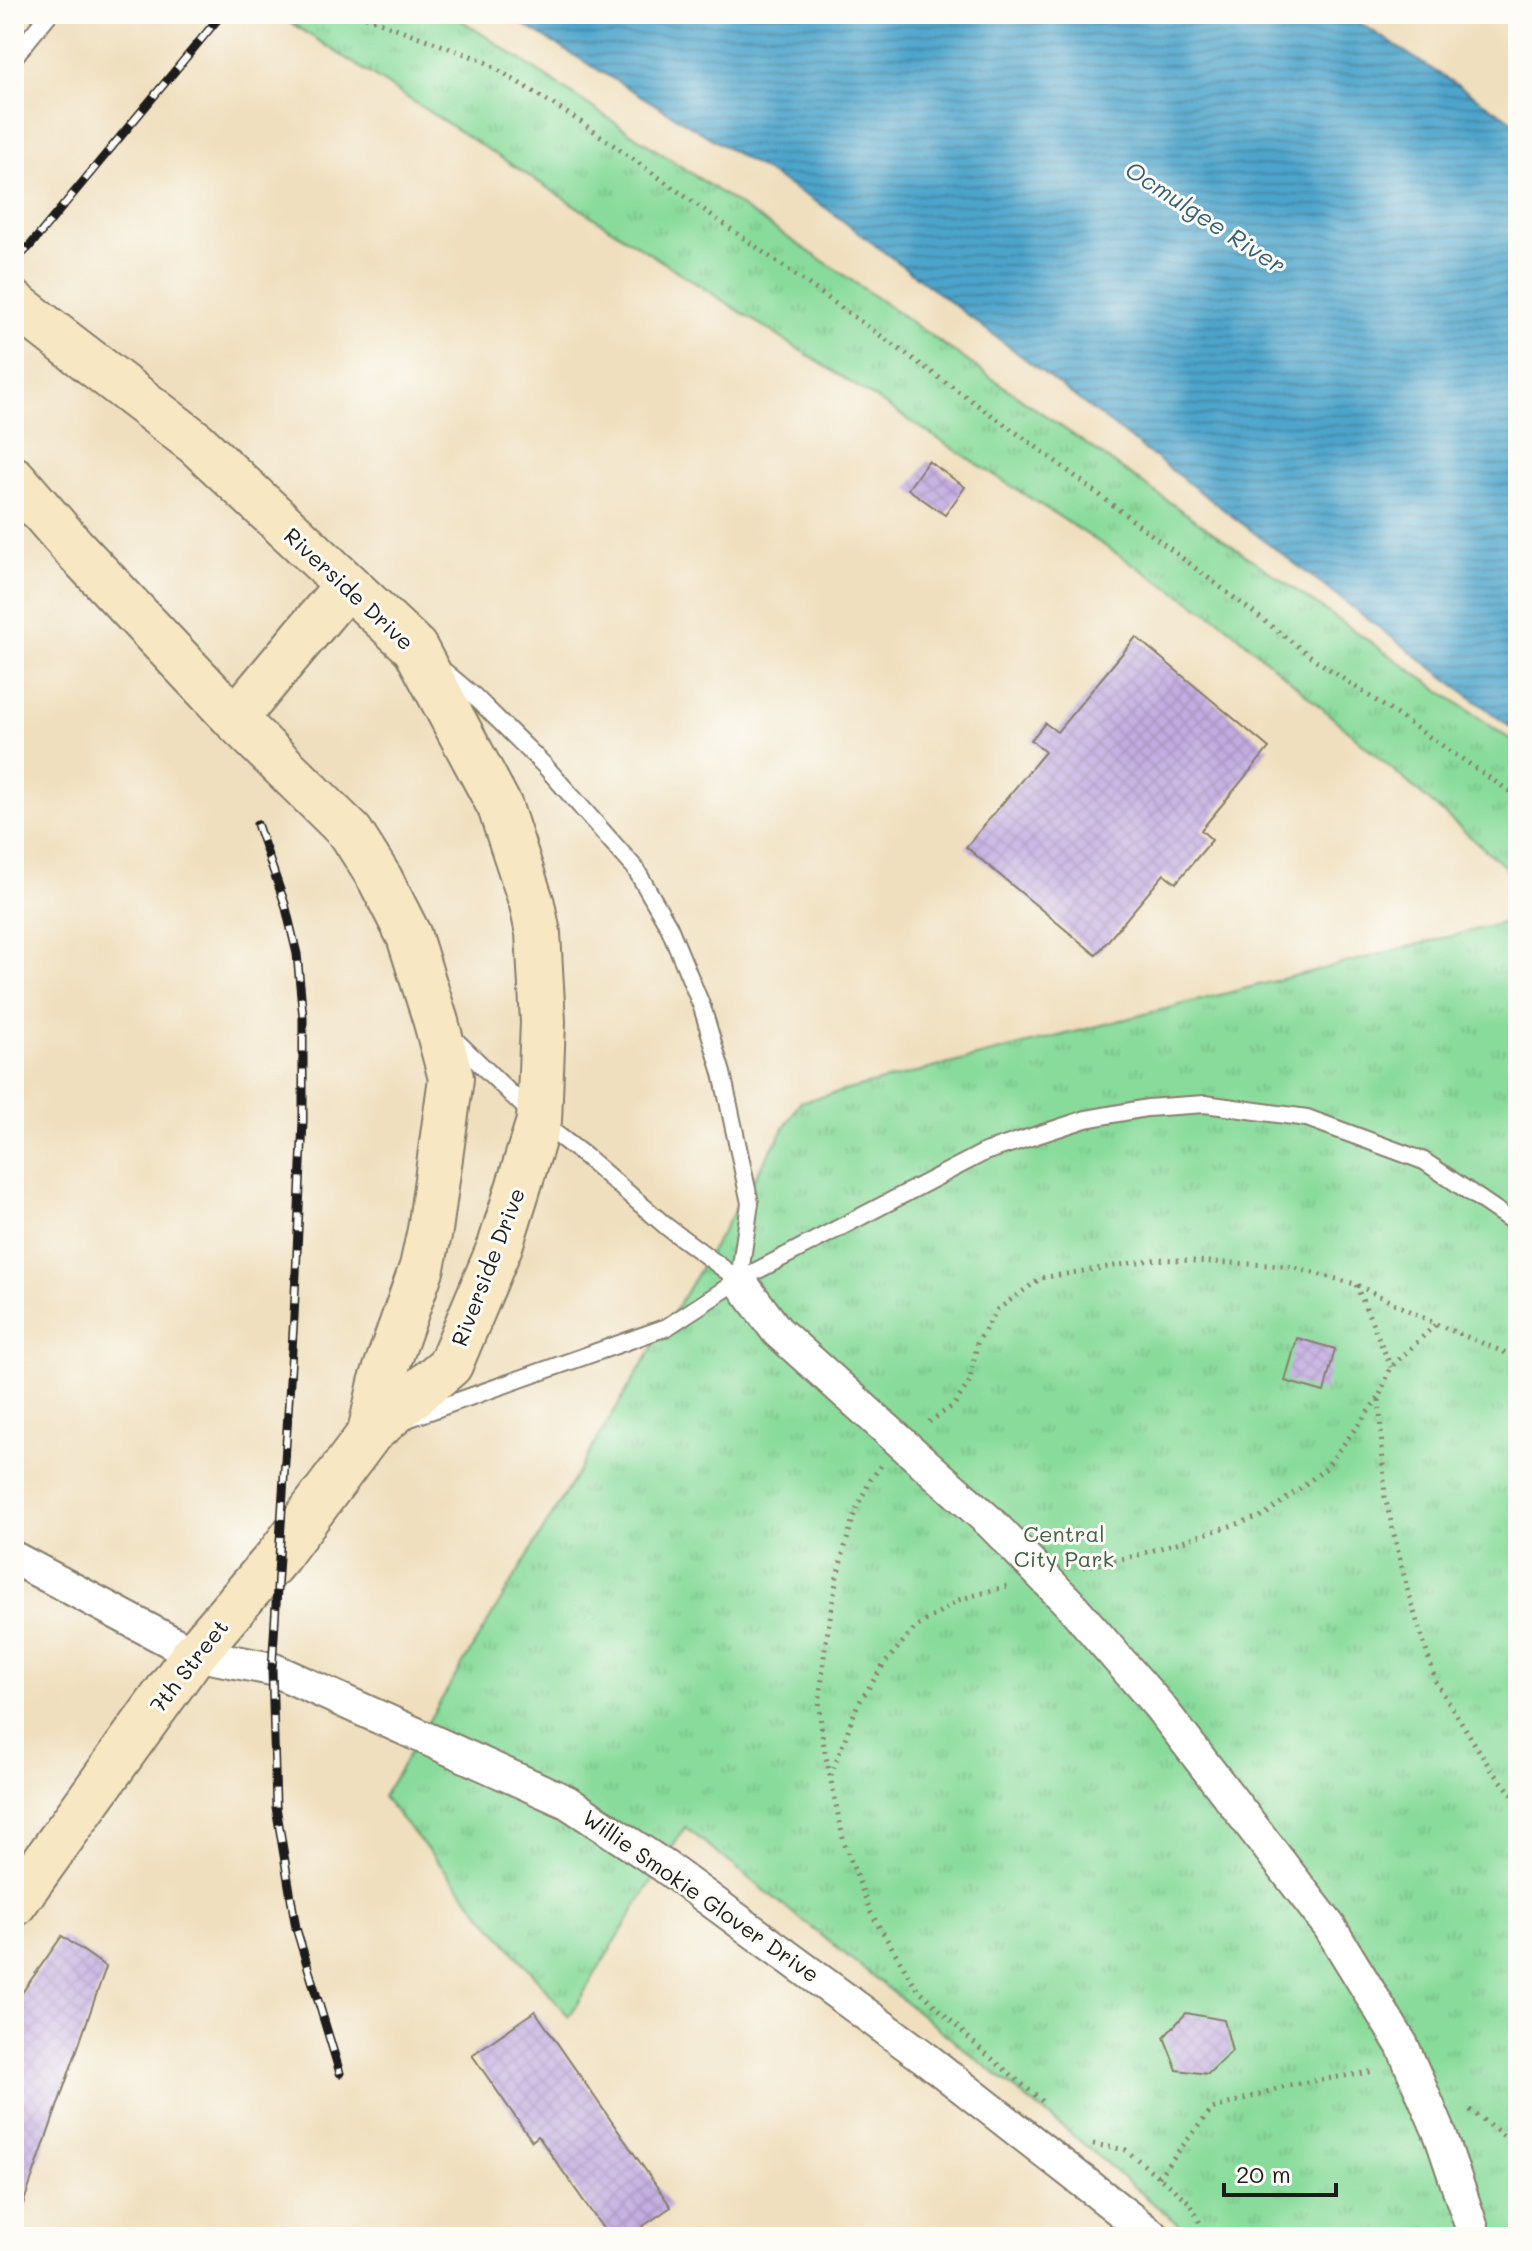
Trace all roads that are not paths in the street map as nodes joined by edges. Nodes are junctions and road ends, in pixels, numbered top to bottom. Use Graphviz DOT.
graph roads {
  1 [pos="49,14"];
  2 [pos="14,57"];
  3 [pos="14,303"];
  4 [pos="14,479"];
  5 [pos="346,586"];
  6 [pos="415,648"];
  7 [pos="235,719"];
  8 [pos="436,1022"];
  9 [pos="539,1121"];
  10 [pos="1518,1225"];
  11 [pos="739,1280"];
  12 [pos="370,1433"];
  13 [pos="14,1558"];
  14 [pos="194,1654"];
  15 [pos="14,1904"];
  16 [pos="1154,2237"];
  17 [pos="1475,2237"];
  1 -- 2 [label="lane"];
  3 -- 5 [label="street, Riverside Drive"];
  4 -- 7 [label="street"];
  5 -- 6 [label="street, Riverside Drive"];
  5 -- 7 [label="street"];
  6 -- 9 [label="street, Riverside Drive"];
  6 -- 11 [label="lane"];
  7 -- 8 [label="street"];
  8 -- 9 [label="lane"];
  8 -- 12 [label="street"];
  9 -- 11 [label="lane"];
  9 -- 12 [label="street, Riverside Drive"];
  10 -- 11 [label="lane"];
  11 -- 12 [label="lane"];
  11 -- 17 [label="street"];
  12 -- 14 [label="street, 7th Street"];
  13 -- 14 [label="street, Willie Smokie Glover Drive"];
  14 -- 15 [label="street, 7th Street"];
  14 -- 16 [label="street, Willie Smokie Glover Drive"];
}
